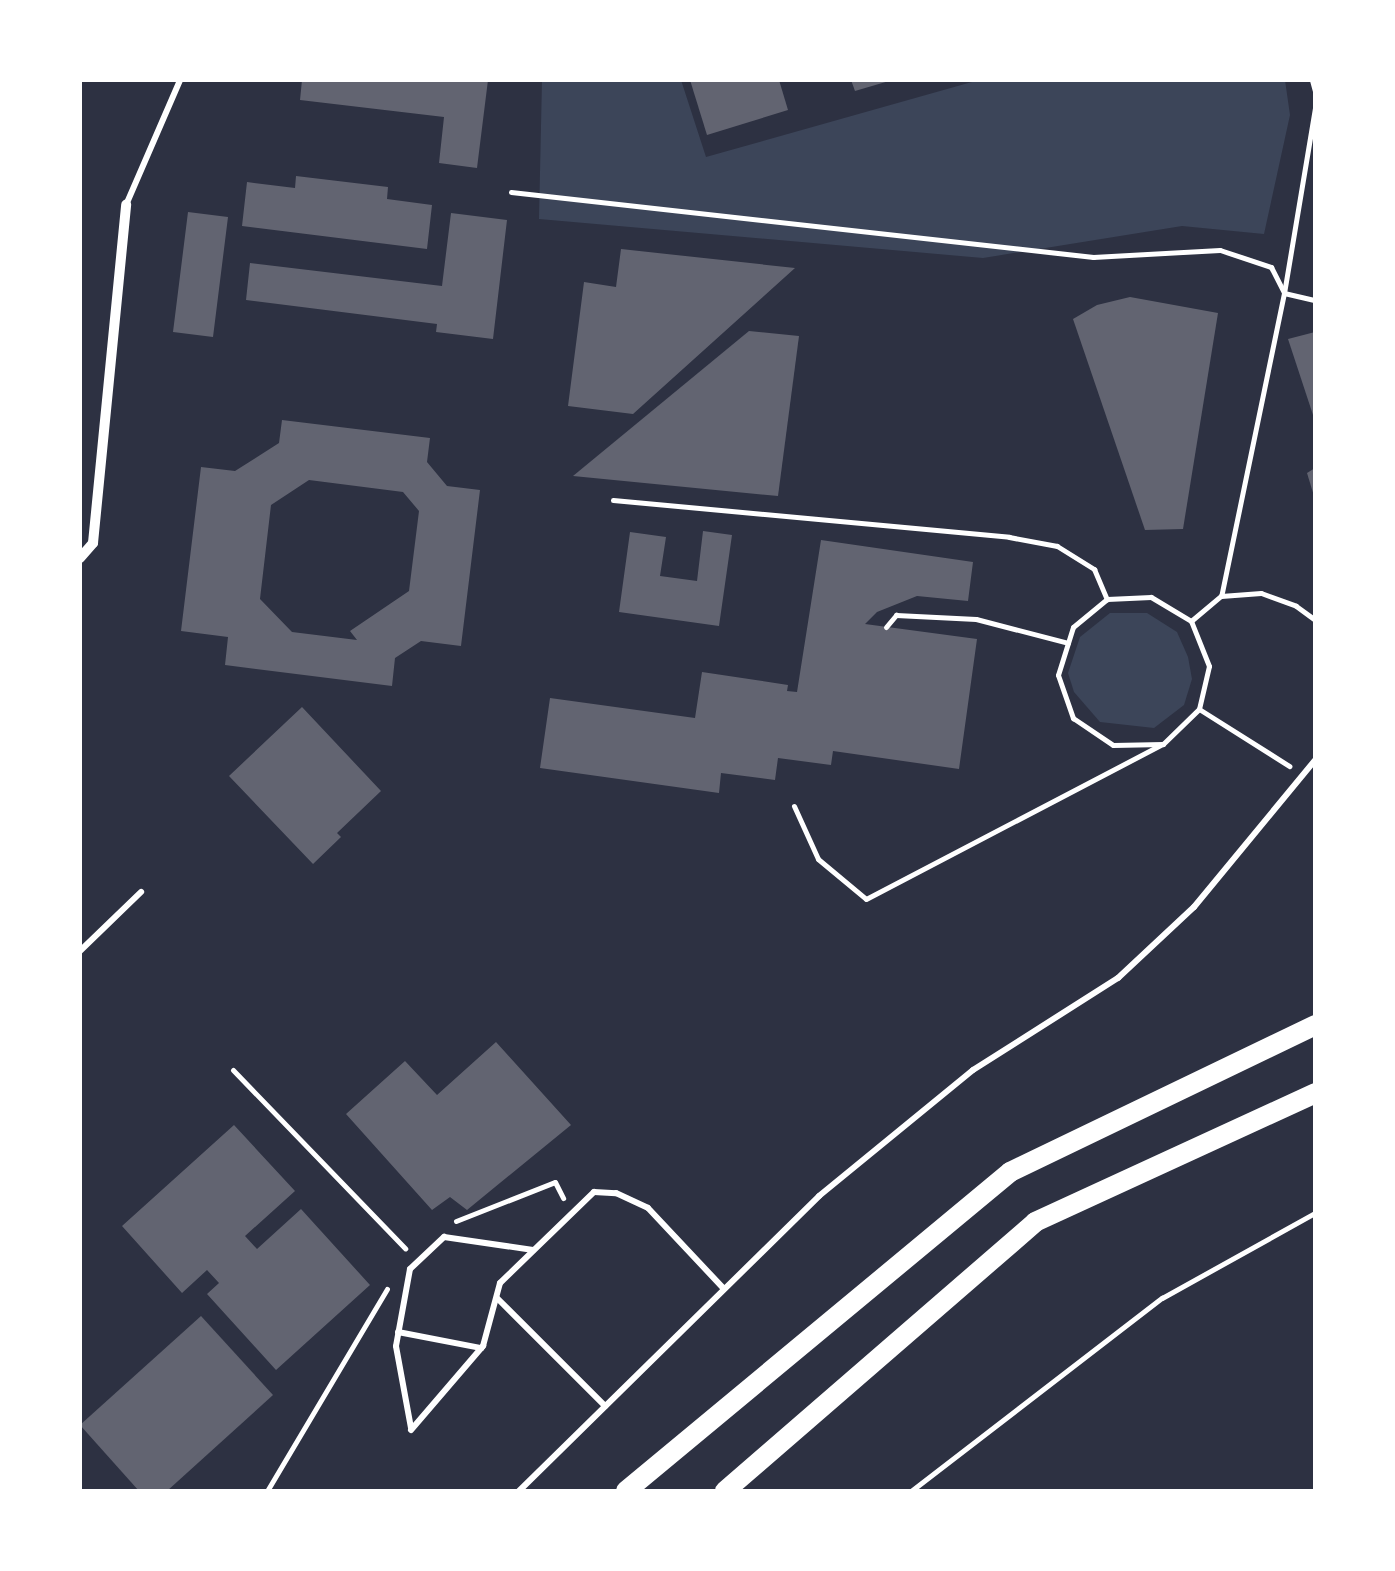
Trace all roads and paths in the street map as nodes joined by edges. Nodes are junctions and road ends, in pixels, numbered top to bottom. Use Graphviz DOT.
graph roads {
  1 [pos="180,80"];
  2 [pos="1312,80"];
  3 [pos="1315,91"];
  4 [pos="1315,108"];
  5 [pos="511,192"];
  6 [pos="126,205"];
  7 [pos="1284,293"];
  8 [pos="1315,300"];
  9 [pos="613,500"];
  10 [pos="80,558"];
  11 [pos="1221,596"];
  12 [pos="1107,599"];
  13 [pos="1315,620"];
  14 [pos="1190,621"];
  15 [pos="886,627"];
  16 [pos="1068,644"];
  17 [pos="1199,709"];
  18 [pos="1163,744"];
  19 [pos="1315,760"];
  20 [pos="1301,774"];
  21 [pos="794,806"];
  22 [pos="142,892"];
  23 [pos="80,951"];
  24 [pos="1315,1025"];
  25 [pos="233,1070"];
  26 [pos="1315,1093"];
  27 [pos="1315,1212"];
  28 [pos="407,1250"];
  29 [pos="534,1250"];
  30 [pos="724,1289"];
  31 [pos="496,1297"];
  32 [pos="398,1332"];
  33 [pos="482,1348"];
  34 [pos="605,1406"];
  35 [pos="519,1491"];
  36 [pos="626,1491"];
  37 [pos="725,1491"];
  38 [pos="911,1491"];
  1 -- 6 [label="lane"];
  2 -- 3 [label="path"];
  4 -- 7 [label="path"];
  5 -- 7 [label="path"];
  6 -- 10 [label="street"];
  7 -- 8 [label="path"];
  7 -- 11 [label="path"];
  9 -- 12 [label="path"];
  11 -- 13 [label="path"];
  11 -- 14 [label="path"];
  12 -- 14 [label="path"];
  12 -- 16 [label="path"];
  14 -- 17 [label="path"];
  15 -- 16 [label="path"];
  16 -- 18 [label="path"];
  17 -- 18 [label="path"];
  17 -- 20 [label="path"];
  18 -- 21 [label="path"];
  19 -- 20 [label="lane"];
  20 -- 30 [label="lane"];
  22 -- 23 [label="lane"];
  24 -- 36 [label="main road"];
  25 -- 28 [label="path"];
  26 -- 37 [label="main road"];
  27 -- 38 [label="path"];
  29 -- 30 [label="lane"];
  29 -- 31 [label="lane"];
  29 -- 32 [label="lane"];
  30 -- 34 [label="lane"];
  31 -- 33 [label="lane"];
  31 -- 34 [label="lane"];
  32 -- 33 [label="lane"];
  32 -- 33 [label="lane"];
  34 -- 35 [label="lane"];
}
